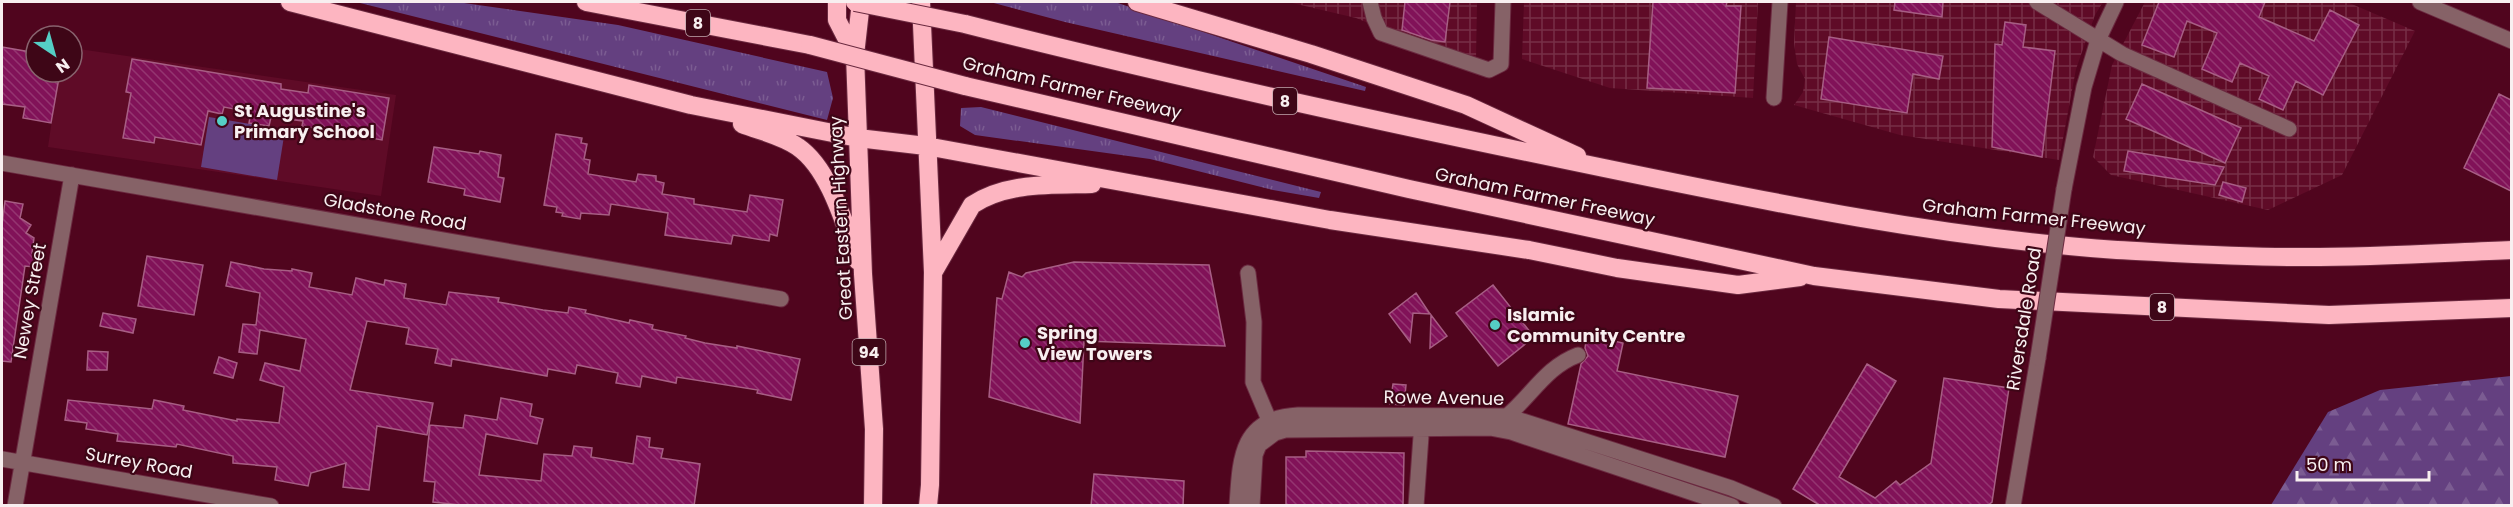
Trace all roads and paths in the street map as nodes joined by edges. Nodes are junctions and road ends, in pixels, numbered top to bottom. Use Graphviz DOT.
graph roads {
  1 [pos="290,2"];
  2 [pos="586,2"];
  3 [pos="837,2"];
  4 [pos="855,2"];
  5 [pos="861,2"];
  6 [pos="921,2"];
  7 [pos="1137,2"];
  8 [pos="1370,2"];
  9 [pos="1503,2"];
  10 [pos="1780,2"];
  11 [pos="2037,2"];
  12 [pos="2116,2"];
  13 [pos="2420,2"];
  14 [pos="2097,40"];
  15 [pos="2511,41"];
  16 [pos="855,55"];
  17 [pos="1774,98"];
  18 [pos="691,105"];
  19 [pos="2289,129"];
  20 [pos="858,138"];
  21 [pos="926,146"];
  22 [pos="2,163"];
  23 [pos="1606,169"];
  24 [pos="72,175"];
  25 [pos="1130,183"];
  26 [pos="2511,250"];
  27 [pos="933,272"];
  28 [pos="1248,273"];
  29 [pos="863,274"];
  30 [pos="1814,276"];
  31 [pos="781,299"];
  32 [pos="2511,308"];
  33 [pos="1578,355"];
  34 [pos="1507,416"];
  35 [pos="1422,424"];
  36 [pos="1272,427"];
  37 [pos="2,459"];
  38 [pos="22,462"];
  39 [pos="1731,488"];
  40 [pos="1725,504"];
  41 [pos="15,506"];
  42 [pos="271,506"];
  43 [pos="873,506"];
  44 [pos="928,506"];
  45 [pos="1237,506"];
  46 [pos="1252,506"];
  47 [pos="1416,506"];
  48 [pos="1774,506"];
  49 [pos="2013,506"];
  1 -- 18 [label="highway"];
  2 -- 30 [label="highway, Graham Farmer Freeway / 8, bridge"];
  3 -- 16 [label="highway"];
  4 -- 23 [label="highway, Graham Farmer Freeway / 8, bridge"];
  5 -- 16 [label="highway, Great Eastern Highway / 94"];
  6 -- 21 [label="highway"];
  7 -- 23 [label="highway"];
  8 -- 9 [label="street"];
  10 -- 17 [label="street"];
  11 -- 14 [label="street"];
  12 -- 14 [label="street, Riversdale Road"];
  13 -- 15 [label="street"];
  14 -- 19 [label="street"];
  14 -- 49 [label="street, Riversdale Road, bridge"];
  16 -- 20 [label="highway, Great Eastern Highway / 94"];
  18 -- 20 [label="highway"];
  18 -- 29 [label="highway"];
  20 -- 21 [label="highway"];
  20 -- 29 [label="highway, Great Eastern Highway / 94"];
  21 -- 25 [label="highway"];
  21 -- 27 [label="highway"];
  22 -- 24 [label="street, Gladstone Road"];
  23 -- 26 [label="highway, Graham Farmer Freeway / 8"];
  24 -- 31 [label="street, Gladstone Road"];
  24 -- 38 [label="street, Newey Street"];
  25 -- 27 [label="highway"];
  25 -- 30 [label="highway"];
  27 -- 44 [label="highway"];
  28 -- 36 [label="street"];
  29 -- 43 [label="highway, Great Eastern Highway / 94"];
  30 -- 32 [label="highway, Graham Farmer Freeway / 8"];
  33 -- 34 [label="street"];
  34 -- 35 [label="street, Rowe Avenue"];
  34 -- 39 [label="street, Rowe Avenue"];
  35 -- 36 [label="street, Rowe Avenue"];
  35 -- 40 [label="street, Rowe Avenue"];
  35 -- 47 [label="street"];
  36 -- 45 [label="street"];
  36 -- 46 [label="street"];
  37 -- 38 [label="street, Surrey Road"];
  38 -- 41 [label="street, Newey Street"];
  38 -- 42 [label="street, Surrey Road"];
  39 -- 40 [label="street"];
  39 -- 48 [label="street, Rowe Avenue"];
}
